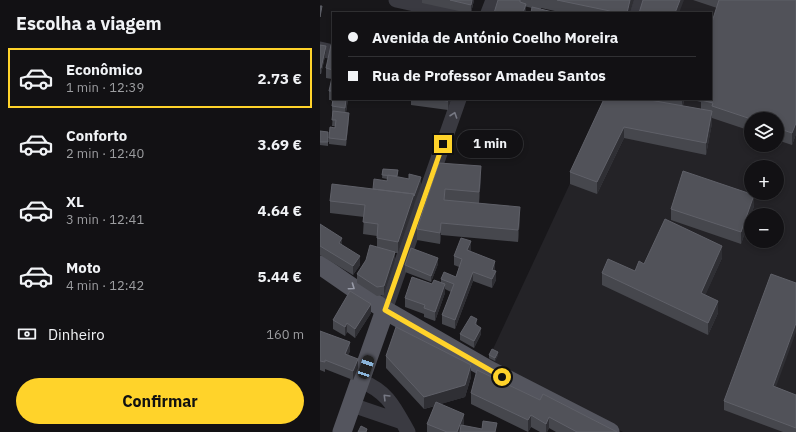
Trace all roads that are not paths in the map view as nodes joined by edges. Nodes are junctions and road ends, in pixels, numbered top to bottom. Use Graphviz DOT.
graph roads {
  1 [pos="396,0"];
  2 [pos="493,0"];
  3 [pos="641,0"];
  4 [pos="450,12"];
  5 [pos="488,12"];
  6 [pos="637,12"];
  7 [pos="320,49"];
  8 [pos="332,52"];
  9 [pos="459,100"];
  10 [pos="320,265"];
  11 [pos="385,310"];
  12 [pos="361,381"];
  13 [pos="352,405"];
  14 [pos="405,427"];
  15 [pos="342,432"];
  16 [pos="610,432"];
  1 -- 4 [label="street"];
  2 -- 5 [label="street"];
  3 -- 6 [label="street"];
  7 -- 8 [label="street"];
  11 -- 9 [label="street, one-way"];
  10 -- 11 [label="main road, one-way"];
  11 -- 12 [label="main road"];
  11 -- 16 [label="main road"];
  12 -- 13 [label="main road"];
  14 -- 12 [label="street, one-way"];
  13 -- 14 [label="street"];
  13 -- 15 [label="main road"];
}
